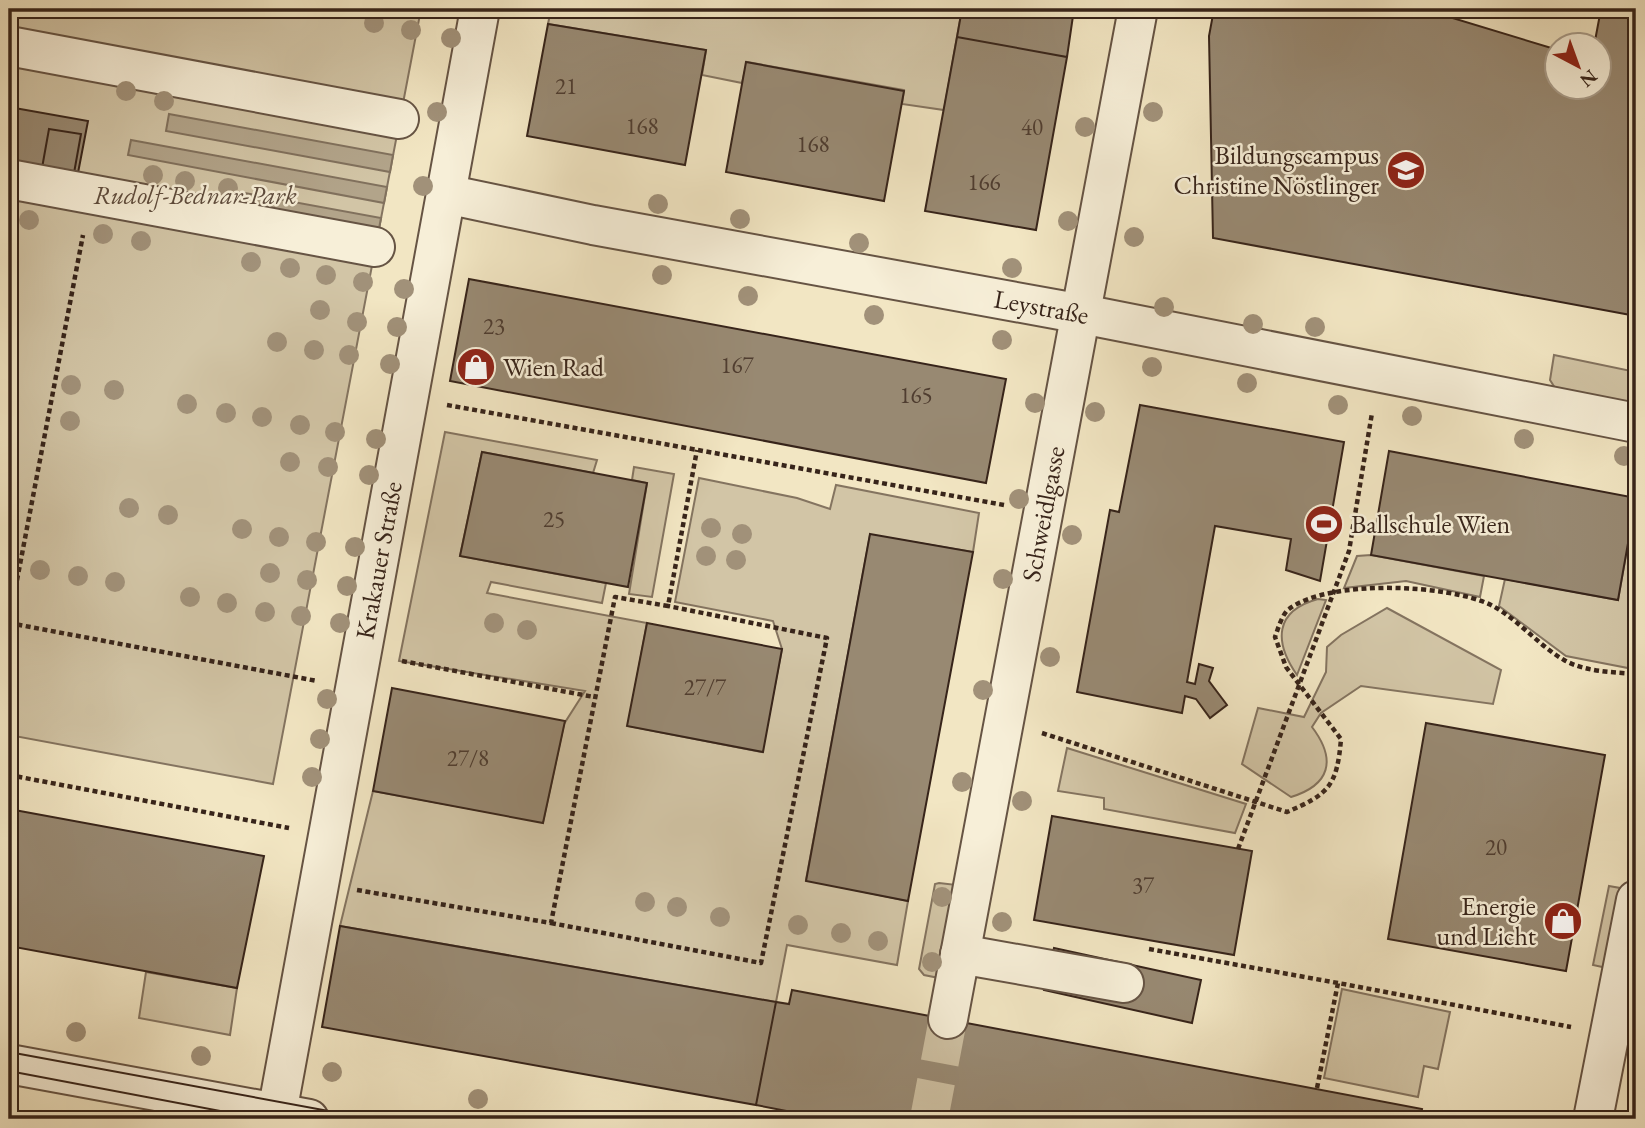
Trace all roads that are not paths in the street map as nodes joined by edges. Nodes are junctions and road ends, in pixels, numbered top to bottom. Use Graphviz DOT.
graph roads {
  1 [pos="481,9"];
  2 [pos="1138,9"];
  3 [pos="9,46"];
  4 [pos="399,119"];
  5 [pos="9,179"];
  6 [pos="446,194"];
  7 [pos="375,247"];
  8 [pos="1082,314"];
  9 [pos="1636,423"];
  10 [pos="1636,900"];
  11 [pos="960,954"];
  12 [pos="1124,983"];
  13 [pos="948,1019"];
  14 [pos="9,1064"];
  15 [pos="293,1116"];
  16 [pos="1593,1119"];
  1 -- 6 [label="street, Krakauer Straße"];
  2 -- 8 [label="street, Schweidlgasse"];
  3 -- 4 [label="street"];
  5 -- 7 [label="street"];
  6 -- 8 [label="street, Leystraße"];
  6 -- 15 [label="street, Krakauer Straße"];
  8 -- 9 [label="street, Leystraße"];
  8 -- 11 [label="street, Schweidlgasse"];
  10 -- 16 [label="street"];
  11 -- 12 [label="street"];
  11 -- 13 [label="street, Schweidlgasse"];
  14 -- 15 [label="street"];
}
